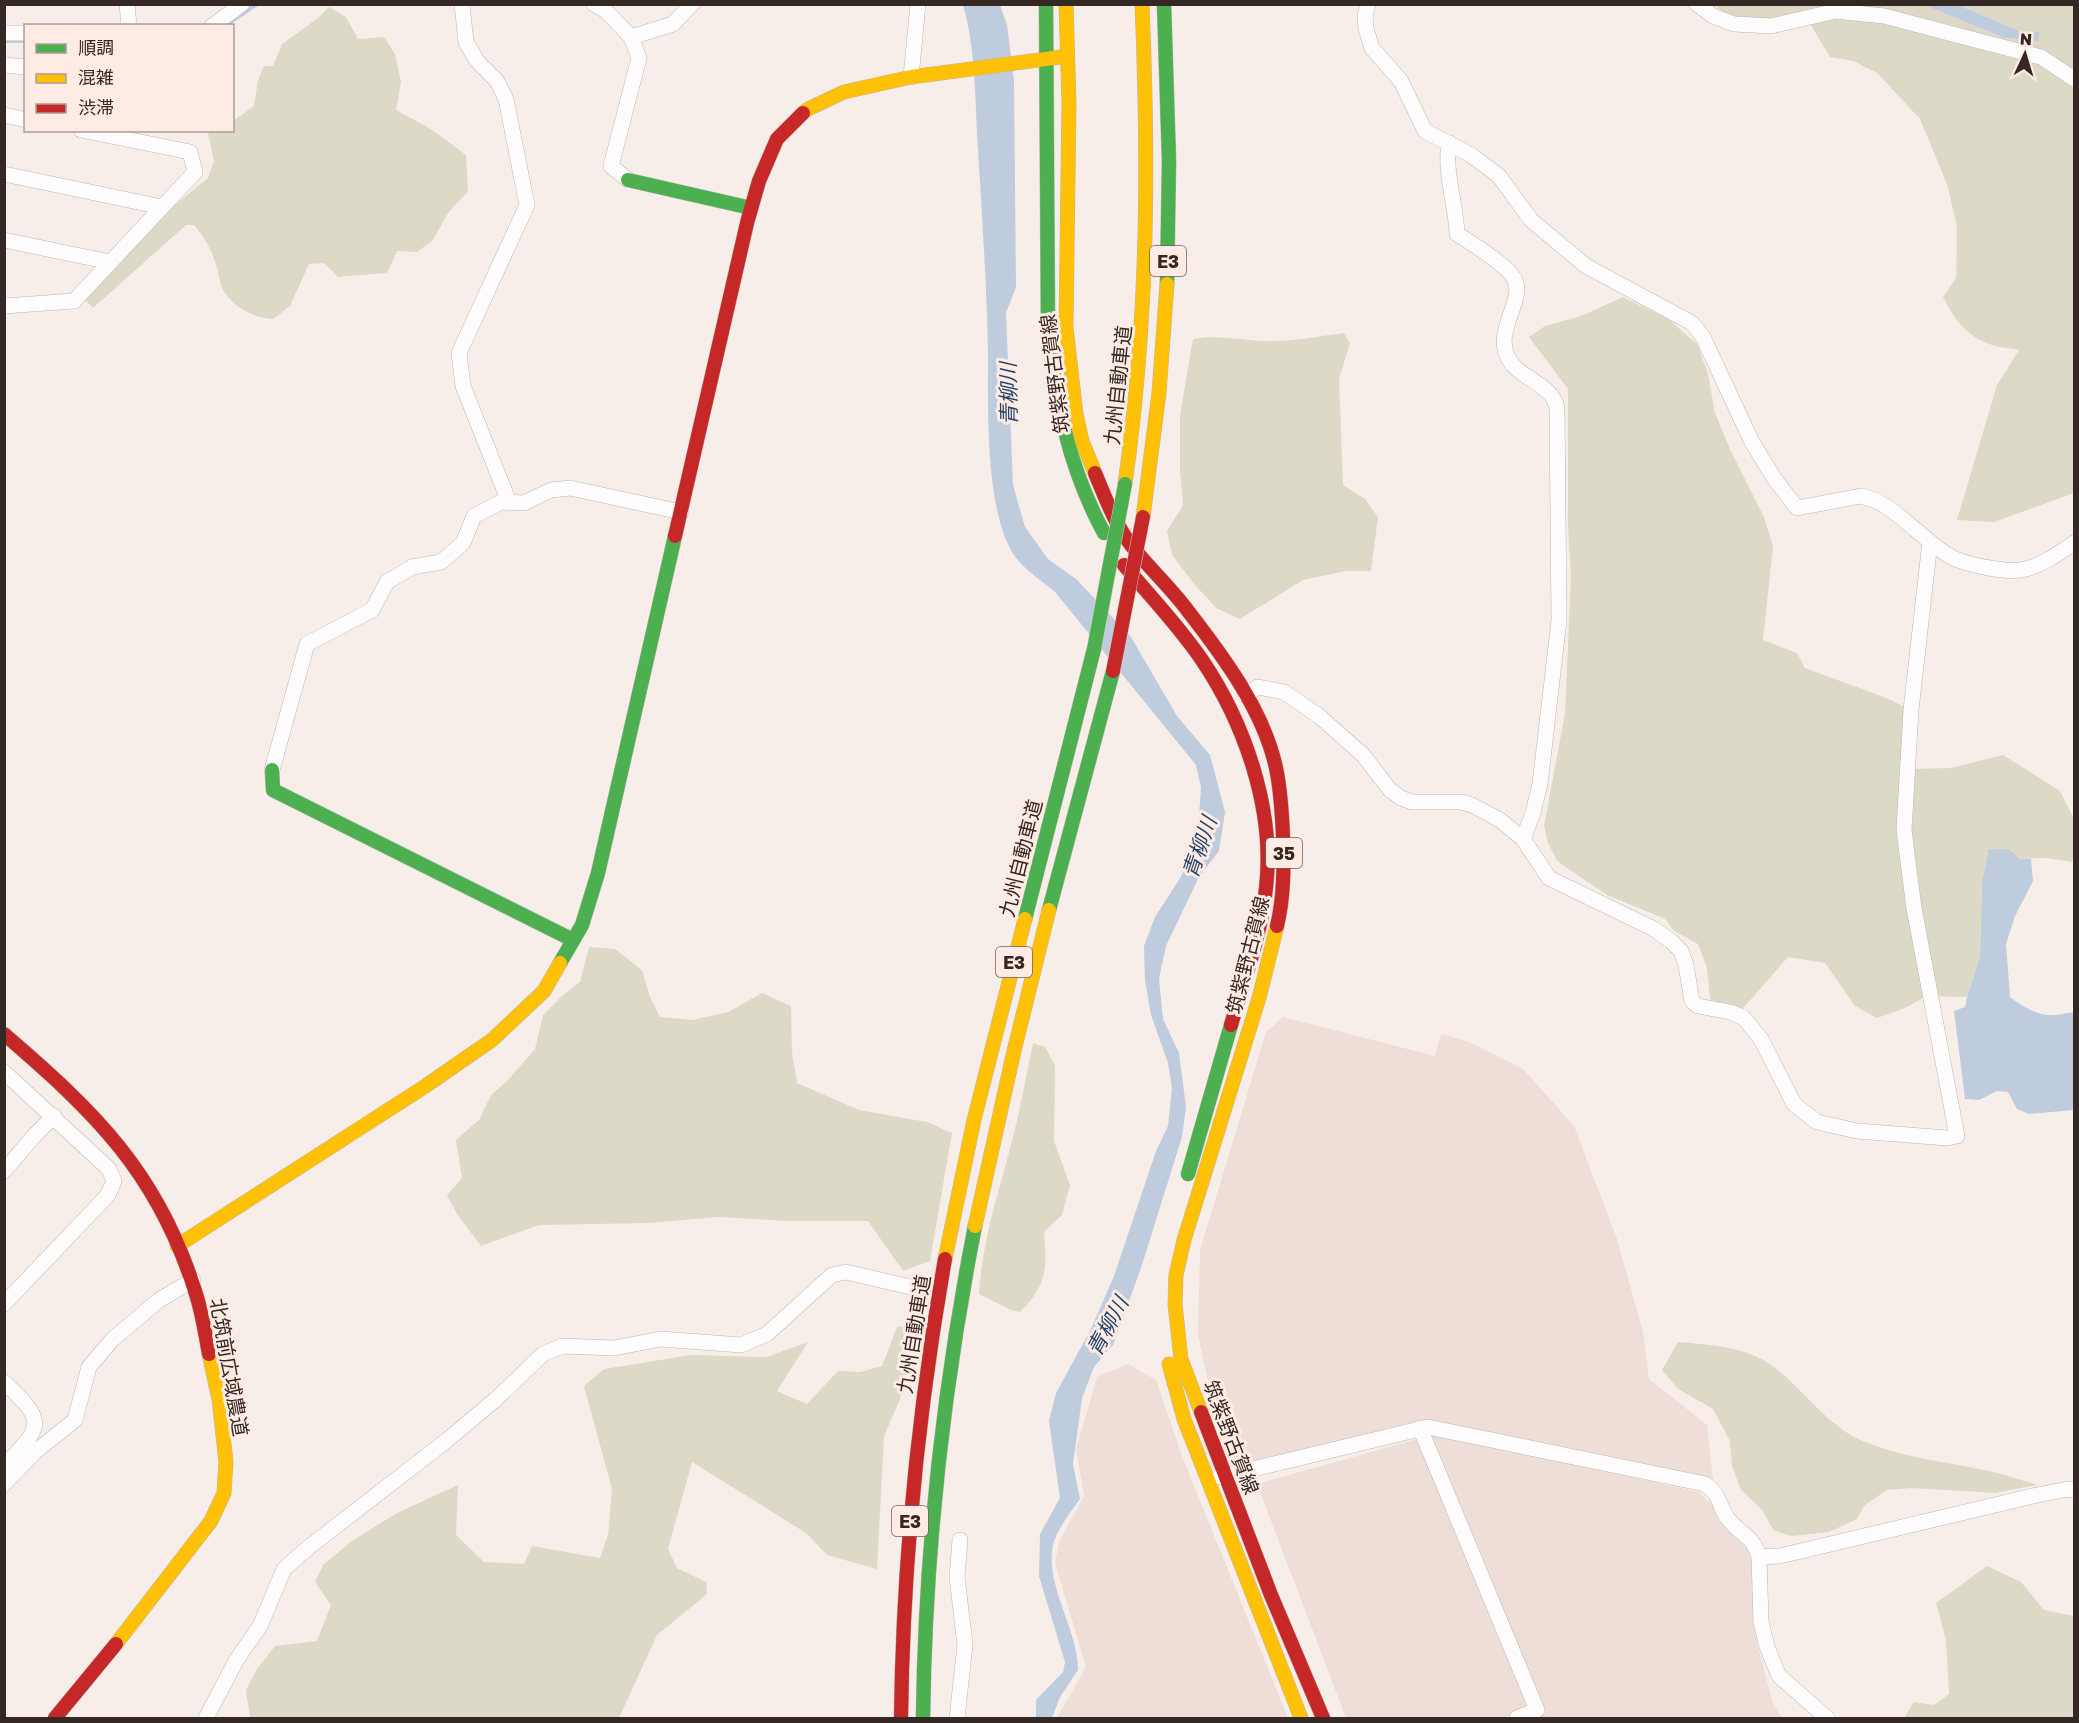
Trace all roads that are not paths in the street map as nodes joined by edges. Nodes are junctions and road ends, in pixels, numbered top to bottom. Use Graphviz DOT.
graph roads {
  1 [pos="127,4"];
  2 [pos="242,4"];
  3 [pos="462,4"];
  4 [pos="594,4"];
  5 [pos="692,4"];
  6 [pos="918,4"];
  7 [pos="1046,4"];
  8 [pos="1066,4"];
  9 [pos="1142,4"];
  10 [pos="1164,4"];
  11 [pos="1368,4"];
  12 [pos="1697,4"];
  13 [pos="129,24"];
  14 [pos="215,24"];
  15 [pos="4,33"];
  16 [pos="24,33"];
  17 [pos="631,37"];
  18 [pos="1068,56"];
  19 [pos="1048,58"];
  20 [pos="4,65"];
  21 [pos="24,67"];
  22 [pos="911,77"];
  23 [pos="2074,79"];
  24 [pos="4,116"];
  25 [pos="24,120"];
  26 [pos="91,132"];
  27 [pos="1449,142"];
  28 [pos="4,174"];
  29 [pos="628,180"];
  30 [pos="162,207"];
  31 [pos="751,208"];
  32 [pos="4,240"];
  33 [pos="110,262"];
  34 [pos="4,306"];
  35 [pos="509,502"];
  36 [pos="681,512"];
  37 [pos="1930,542"];
  38 [pos="2074,543"];
  39 [pos="1246,695"];
  40 [pos="272,770"];
  41 [pos="1523,839"];
  42 [pos="573,940"];
  43 [pos="4,1034"];
  44 [pos="4,1072"];
  45 [pos="54,1116"];
  46 [pos="4,1171"];
  47 [pos="1184,1187"];
  48 [pos="177,1246"];
  49 [pos="193,1280"];
  50 [pos="923,1290"];
  51 [pos="4,1304"];
  52 [pos="1165,1348"];
  53 [pos="4,1382"];
  54 [pos="1420,1428"];
  55 [pos="4,1466"];
  56 [pos="1225,1477"];
  57 [pos="1208,1479"];
  58 [pos="4,1484"];
  59 [pos="2074,1490"];
  60 [pos="960,1540"];
  61 [pos="1759,1557"];
  62 [pos="55,1719"];
  63 [pos="206,1719"];
  64 [pos="901,1719"];
  65 [pos="923,1719"];
  66 [pos="957,1719"];
  67 [pos="1301,1719"];
  68 [pos="1323,1719"];
  69 [pos="1517,1719"];
  70 [pos="1827,1719"];
  1 -- 13 [label="street"];
  2 -- 14 [label="street"];
  3 -- 35 [label="street"];
  4 -- 17 [label="street"];
  5 -- 17 [label="street"];
  6 -- 22 [label="street"];
  7 -- 19 [label="main road, 筑紫野古賀線 / 35"];
  8 -- 18 [label="main road, 筑紫野古賀線 / 35"];
  9 -- 64 [label="main road, 九州自動車道 / E3, bridge"];
  10 -- 65 [label="main road, E3, bridge"];
  11 -- 27 [label="street"];
  12 -- 23 [label="street"];
  15 -- 16 [label="street"];
  17 -- 29 [label="street"];
  18 -- 19 [label="main road"];
  18 -- 39 [label="main road, 筑紫野古賀線 / 35"];
  19 -- 22 [label="main road"];
  19 -- 47 [label="main road, 筑紫野古賀線 / 35"];
  20 -- 21 [label="street"];
  22 -- 31 [label="main road"];
  24 -- 25 [label="street"];
  26 -- 30 [label="street"];
  27 -- 37 [label="street"];
  27 -- 41 [label="street"];
  28 -- 30 [label="street"];
  29 -- 31 [label="main road"];
  30 -- 33 [label="street"];
  31 -- 36 [label="main road"];
  32 -- 33 [label="street"];
  33 -- 34 [label="street"];
  35 -- 36 [label="street"];
  35 -- 40 [label="street"];
  36 -- 42 [label="main road"];
  37 -- 38 [label="street"];
  37 -- 41 [label="street"];
  39 -- 41 [label="street"];
  39 -- 56 [label="main road, 筑紫野古賀線 / 35"];
  40 -- 42 [label="main road"];
  42 -- 48 [label="main road"];
  43 -- 48 [label="main road, 北筑前広域農道"];
  44 -- 45 [label="street"];
  45 -- 46 [label="street"];
  45 -- 51 [label="street"];
  48 -- 49 [label="main road, 北筑前広域農道"];
  49 -- 58 [label="street"];
  49 -- 62 [label="main road, 北筑前広域農道"];
  50 -- 63 [label="street"];
  52 -- 57 [label="main road, 筑紫野古賀線"];
  53 -- 55 [label="street"];
  54 -- 56 [label="street"];
  54 -- 61 [label="street"];
  54 -- 69 [label="street"];
  56 -- 57 [label="street"];
  56 -- 68 [label="main road, 筑紫野古賀線 / 35"];
  57 -- 67 [label="main road, 筑紫野古賀線"];
  59 -- 61 [label="street"];
  60 -- 66 [label="street"];
  61 -- 70 [label="street"];
}
